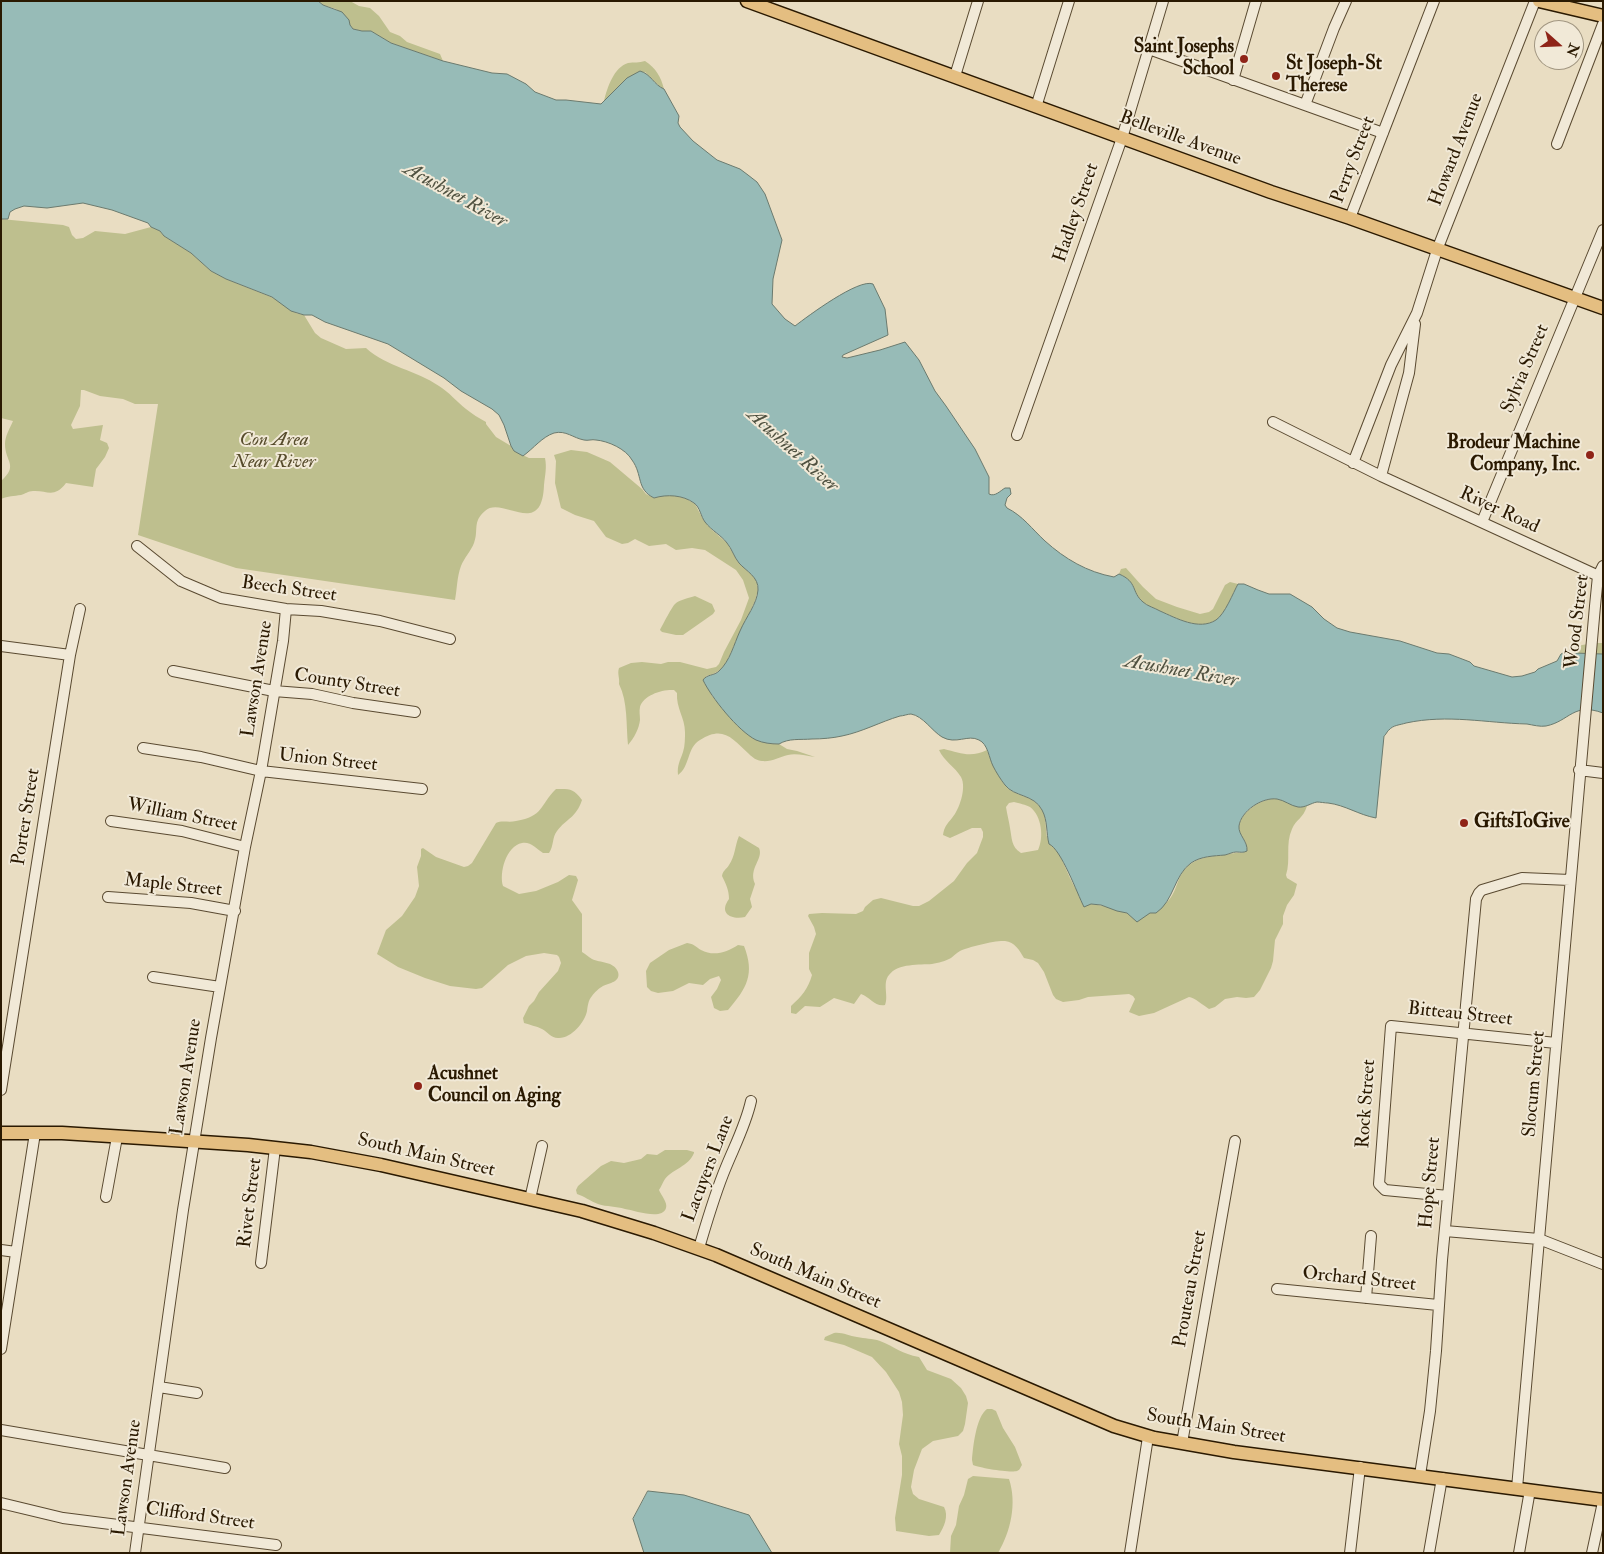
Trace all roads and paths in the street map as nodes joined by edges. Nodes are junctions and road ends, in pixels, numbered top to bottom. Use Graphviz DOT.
graph roads {
  1 [pos="746,1"];
  2 [pos="978,1"];
  3 [pos="1068,1"];
  4 [pos="1163,1"];
  5 [pos="1256,1"];
  6 [pos="1346,1"];
  7 [pos="1434,1"];
  8 [pos="1534,1"];
  9 [pos="1539,1"];
  10 [pos="1603,16"];
  11 [pos="1603,24"];
  12 [pos="1149,49"];
  13 [pos="955,76"];
  14 [pos="1233,80"];
  15 [pos="1305,105"];
  16 [pos="1036,107"];
  17 [pos="1383,133"];
  18 [pos="1122,138"];
  19 [pos="1557,144"];
  20 [pos="1350,218"];
  21 [pos="1603,230"];
  22 [pos="1437,250"];
  23 [pos="1574,298"];
  24 [pos="1603,308"];
  25 [pos="1417,313"];
  26 [pos="1273,422"];
  27 [pos="1017,435"];
  28 [pos="1353,463"];
  29 [pos="1381,476"];
  30 [pos="1482,522"];
  31 [pos="137,546"];
  32 [pos="1603,566"];
  33 [pos="1601,577"];
  34 [pos="286,609"];
  35 [pos="80,610"];
  36 [pos="450,639"];
  37 [pos="1,646"];
  38 [pos="70,655"];
  39 [pos="173,671"];
  40 [pos="1588,682"];
  41 [pos="274,691"];
  42 [pos="415,712"];
  43 [pos="143,748"];
  44 [pos="1580,770"];
  45 [pos="261,771"];
  46 [pos="1603,772"];
  47 [pos="422,789"];
  48 [pos="111,821"];
  49 [pos="246,847"];
  50 [pos="1570,880"];
  51 [pos="108,897"];
  52 [pos="235,911"];
  53 [pos="153,977"];
  54 [pos="220,987"];
  55 [pos="1391,1026"];
  56 [pos="1463,1033"];
  57 [pos="1556,1043"];
  58 [pos="1,1090"];
  59 [pos="751,1101"];
  60 [pos="35,1133"];
  61 [pos="1,1134"];
  62 [pos="116,1136"];
  63 [pos="195,1141"];
  64 [pos="1235,1142"];
  65 [pos="542,1146"];
  66 [pos="275,1148"];
  67 [pos="1448,1196"];
  68 [pos="106,1197"];
  69 [pos="530,1199"];
  70 [pos="1445,1231"];
  71 [pos="1371,1236"];
  72 [pos="1539,1239"];
  73 [pos="698,1248"];
  74 [pos="1,1250"];
  75 [pos="16,1252"];
  76 [pos="261,1263"];
  77 [pos="1603,1264"];
  78 [pos="1277,1289"];
  79 [pos="1366,1298"];
  80 [pos="1438,1305"];
  81 [pos="1,1349"];
  82 [pos="159,1387"];
  83 [pos="197,1393"];
  84 [pos="1,1430"];
  85 [pos="1148,1437"];
  86 [pos="1182,1443"];
  87 [pos="148,1455"];
  88 [pos="1360,1467"];
  89 [pos="225,1468"];
  90 [pos="1420,1475"];
  91 [pos="1442,1478"];
  92 [pos="1517,1488"];
  93 [pos="1530,1490"];
  94 [pos="1603,1501"];
  95 [pos="1,1503"];
  96 [pos="139,1527"];
  97 [pos="276,1545"];
  98 [pos="135,1553"];
  99 [pos="1130,1553"];
  100 [pos="1350,1553"];
  101 [pos="1429,1553"];
  102 [pos="1519,1553"];
  103 [pos="1592,1553"];
  1 -- 13 [label="main road, Belleville Avenue"];
  2 -- 13 [label="street"];
  3 -- 16 [label="street"];
  4 -- 12 [label="street, Hadley Street"];
  5 -- 14 [label="street"];
  6 -- 15 [label="street"];
  7 -- 17 [label="street, Perry Street"];
  8 -- 22 [label="street, Howard Avenue"];
  9 -- 10 [label="main road"];
  11 -- 19 [label="street"];
  12 -- 14 [label="street"];
  12 -- 18 [label="street, Hadley Street"];
  13 -- 16 [label="main road, Belleville Avenue"];
  14 -- 15 [label="street"];
  15 -- 17 [label="street"];
  16 -- 18 [label="main road, Belleville Avenue"];
  17 -- 20 [label="street, Perry Street"];
  18 -- 20 [label="main road, Belleville Avenue"];
  18 -- 27 [label="street, Hadley Street"];
  20 -- 22 [label="main road, Belleville Avenue"];
  21 -- 23 [label="street, Sylvia Street"];
  22 -- 23 [label="main road, Belleville Avenue"];
  22 -- 25 [label="street, Howard Avenue"];
  23 -- 24 [label="main road, Belleville Avenue"];
  23 -- 30 [label="street, Sylvia Street"];
  25 -- 28 [label="street, Howard Avenue"];
  25 -- 29 [label="street, Howard Avenue"];
  26 -- 28 [label="street, River Road"];
  28 -- 29 [label="street, River Road"];
  29 -- 30 [label="street, River Road"];
  30 -- 33 [label="street, River Road"];
  31 -- 34 [label="street, Beech Street"];
  32 -- 33 [label="street, Wood Street"];
  33 -- 40 [label="street, Wood Street"];
  34 -- 36 [label="street, Beech Street"];
  34 -- 41 [label="street, Lawson Avenue"];
  35 -- 38 [label="street, Porter Street"];
  37 -- 38 [label="street"];
  38 -- 58 [label="street, Porter Street"];
  39 -- 41 [label="street, County Street"];
  40 -- 44 [label="street, Slocum Street"];
  41 -- 42 [label="street, County Street"];
  41 -- 45 [label="street, Lawson Avenue"];
  43 -- 45 [label="street, Union Street"];
  44 -- 46 [label="street"];
  44 -- 50 [label="street, Slocum Street"];
  45 -- 47 [label="street, Union Street"];
  45 -- 49 [label="street, Lawson Avenue"];
  48 -- 49 [label="street, William Street"];
  49 -- 52 [label="street, Lawson Avenue"];
  50 -- 56 [label="street, Hope Street"];
  50 -- 57 [label="street, Slocum Street"];
  51 -- 52 [label="street, Maple Street"];
  52 -- 54 [label="street, Lawson Avenue"];
  53 -- 54 [label="street"];
  54 -- 63 [label="street, Lawson Avenue"];
  55 -- 56 [label="street, Bitteau Street"];
  55 -- 67 [label="street, Rock Street"];
  56 -- 57 [label="street, Bitteau Street"];
  56 -- 67 [label="street, Hope Street"];
  57 -- 72 [label="street, Slocum Street"];
  59 -- 73 [label="street, Lacuyers Lane"];
  60 -- 61 [label="main road, South Main Street"];
  60 -- 62 [label="main road, South Main Street"];
  60 -- 75 [label="street"];
  62 -- 63 [label="main road, South Main Street"];
  62 -- 68 [label="street"];
  63 -- 66 [label="main road, South Main Street"];
  63 -- 82 [label="street, Lawson Avenue"];
  64 -- 86 [label="street, Prouteau Street"];
  65 -- 69 [label="street"];
  66 -- 69 [label="main road, South Main Street"];
  66 -- 76 [label="street, Rivet Street"];
  67 -- 70 [label="street, Hope Street"];
  69 -- 73 [label="main road, South Main Street"];
  70 -- 72 [label="street"];
  70 -- 80 [label="street, Hope Street"];
  71 -- 79 [label="street"];
  72 -- 77 [label="street"];
  72 -- 92 [label="street, Slocum Street"];
  73 -- 85 [label="main road, South Main Street"];
  74 -- 75 [label="street"];
  75 -- 81 [label="street"];
  78 -- 79 [label="street, Orchard Street"];
  79 -- 80 [label="street, Orchard Street"];
  80 -- 90 [label="street, Hope Street"];
  82 -- 83 [label="street"];
  82 -- 87 [label="street, Lawson Avenue"];
  84 -- 87 [label="street"];
  85 -- 86 [label="main road, South Main Street"];
  85 -- 99 [label="street"];
  86 -- 88 [label="main road, South Main Street"];
  87 -- 89 [label="street"];
  87 -- 96 [label="street, Lawson Avenue"];
  88 -- 90 [label="main road, South Main Street"];
  88 -- 100 [label="street"];
  90 -- 91 [label="main road, South Main Street"];
  91 -- 92 [label="main road, South Main Street"];
  91 -- 101 [label="street"];
  92 -- 93 [label="main road, South Main Street"];
  93 -- 94 [label="main road, South Main Street"];
  93 -- 102 [label="street"];
  94 -- 103 [label="street"];
  95 -- 96 [label="street, Clifford Street"];
  96 -- 97 [label="street, Clifford Street"];
  96 -- 98 [label="street, Lawson Avenue"];
}
